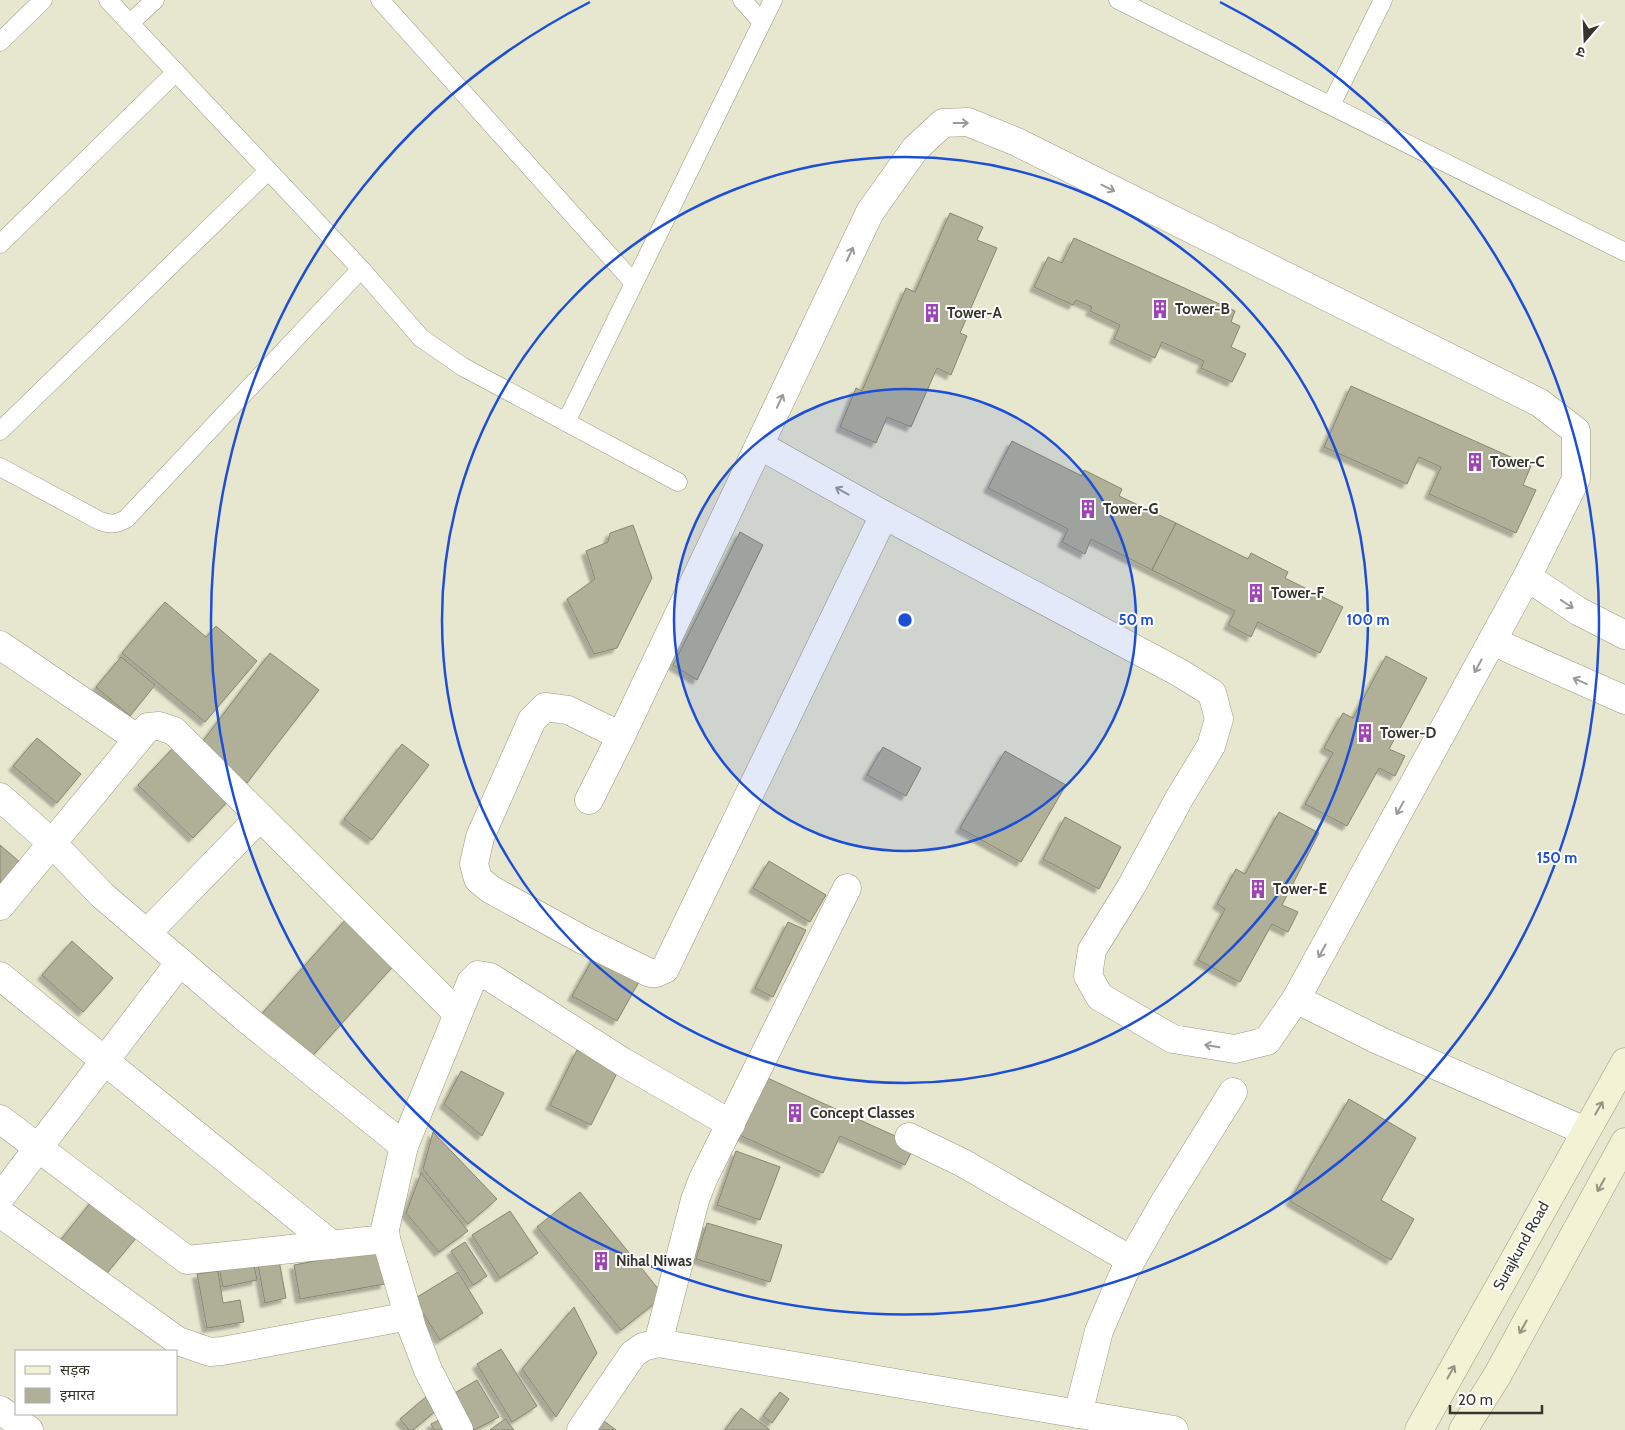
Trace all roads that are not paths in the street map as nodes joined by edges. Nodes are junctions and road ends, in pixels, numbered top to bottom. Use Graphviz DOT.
graph roads {
  1 [pos="43,0"];
  2 [pos="108,0"];
  3 [pos="155,0"];
  4 [pos="380,0"];
  5 [pos="742,0"];
  6 [pos="773,0"];
  7 [pos="1118,0"];
  8 [pos="1383,0"];
  9 [pos="762,22"];
  10 [pos="130,23"];
  11 [pos="0,42"];
  12 [pos="176,72"];
  13 [pos="1331,105"];
  14 [pos="268,171"];
  15 [pos="0,244"];
  16 [pos="1625,252"];
  17 [pos="361,269"];
  18 [pos="634,283"];
  19 [pos="566,422"];
  20 [pos="0,431"];
  21 [pos="759,445"];
  22 [pos="0,467"];
  23 [pos="678,482"];
  24 [pos="884,515"];
  25 [pos="1527,577"];
  26 [pos="1625,635"];
  27 [pos="1492,641"];
  28 [pos="0,645"];
  29 [pos="1625,700"];
  30 [pos="621,736"];
  31 [pos="138,739"];
  32 [pos="0,797"];
  33 [pos="588,800"];
  34 [pos="260,817"];
  35 [pos="52,843"];
  36 [pos="847,888"];
  37 [pos="0,906"];
  38 [pos="147,933"];
  39 [pos="180,962"];
  40 [pos="0,976"];
  41 [pos="1296,999"];
  42 [pos="457,1013"];
  43 [pos="104,1060"];
  44 [pos="1625,1062"];
  45 [pos="1233,1092"];
  46 [pos="0,1119"];
  47 [pos="731,1124"];
  48 [pos="1585,1131"];
  49 [pos="909,1137"];
  50 [pos="1625,1142"];
  51 [pos="404,1146"];
  52 [pos="38,1148"];
  53 [pos="1552,1191"];
  54 [pos="0,1198"];
  55 [pos="1587,1211"];
  56 [pos="0,1213"];
  57 [pos="386,1239"];
  58 [pos="332,1245"];
  59 [pos="1131,1260"];
  60 [pos="409,1316"];
  61 [pos="658,1343"];
  62 [pos="0,1410"];
  63 [pos="1078,1414"];
  64 [pos="29,1430"];
  65 [pos="459,1430"];
  66 [pos="580,1430"];
  67 [pos="1174,1430"];
  68 [pos="1419,1430"];
  69 [pos="1463,1430"];
  1 -- 11 [label="lane"];
  2 -- 10 [label="lane"];
  3 -- 10 [label="lane"];
  4 -- 18 [label="lane"];
  5 -- 9 [label="lane"];
  6 -- 9 [label="lane"];
  7 -- 13 [label="lane"];
  8 -- 13 [label="lane"];
  9 -- 18 [label="lane"];
  10 -- 12 [label="lane"];
  12 -- 14 [label="lane"];
  12 -- 15 [label="lane"];
  13 -- 16 [label="lane"];
  14 -- 17 [label="lane"];
  14 -- 20 [label="lane"];
  17 -- 19 [label="lane"];
  17 -- 22 [label="lane"];
  18 -- 19 [label="lane"];
  19 -- 23 [label="lane"];
  24 -- 21 [label="street, one-way"];
  21 -- 25 [label="street, one-way"];
  21 -- 30 [label="street"];
  24 -- 30 [label="street"];
  41 -- 24 [label="street, one-way"];
  25 -- 26 [label="street, one-way"];
  25 -- 27 [label="street"];
  29 -- 27 [label="street, one-way"];
  27 -- 41 [label="street, one-way"];
  28 -- 31 [label="street"];
  30 -- 33 [label="street"];
  31 -- 34 [label="street"];
  31 -- 35 [label="street"];
  32 -- 35 [label="street"];
  34 -- 38 [label="street"];
  34 -- 42 [label="street"];
  35 -- 37 [label="street"];
  35 -- 38 [label="street"];
  36 -- 47 [label="street"];
  38 -- 39 [label="street"];
  39 -- 43 [label="street"];
  39 -- 51 [label="street"];
  40 -- 43 [label="street"];
  41 -- 48 [label="street"];
  42 -- 47 [label="street"];
  42 -- 51 [label="street"];
  43 -- 52 [label="street"];
  43 -- 58 [label="street"];
  48 -- 44 [label="main road, Surajkund Road, one-way"];
  45 -- 59 [label="street"];
  46 -- 52 [label="street"];
  47 -- 61 [label="street"];
  48 -- 53 [label="main road, Surajkund Road"];
  49 -- 59 [label="street"];
  50 -- 55 [label="main road, one-way"];
  51 -- 57 [label="street"];
  52 -- 54 [label="street"];
  52 -- 58 [label="street"];
  53 -- 55 [label="main road"];
  68 -- 53 [label="main road, Surajkund Road, one-way"];
  55 -- 69 [label="main road, one-way"];
  56 -- 60 [label="street"];
  57 -- 58 [label="street"];
  57 -- 60 [label="street"];
  59 -- 63 [label="street"];
  60 -- 65 [label="street"];
  61 -- 63 [label="street"];
  61 -- 66 [label="street"];
  62 -- 64 [label="street"];
  63 -- 67 [label="street"];
}
